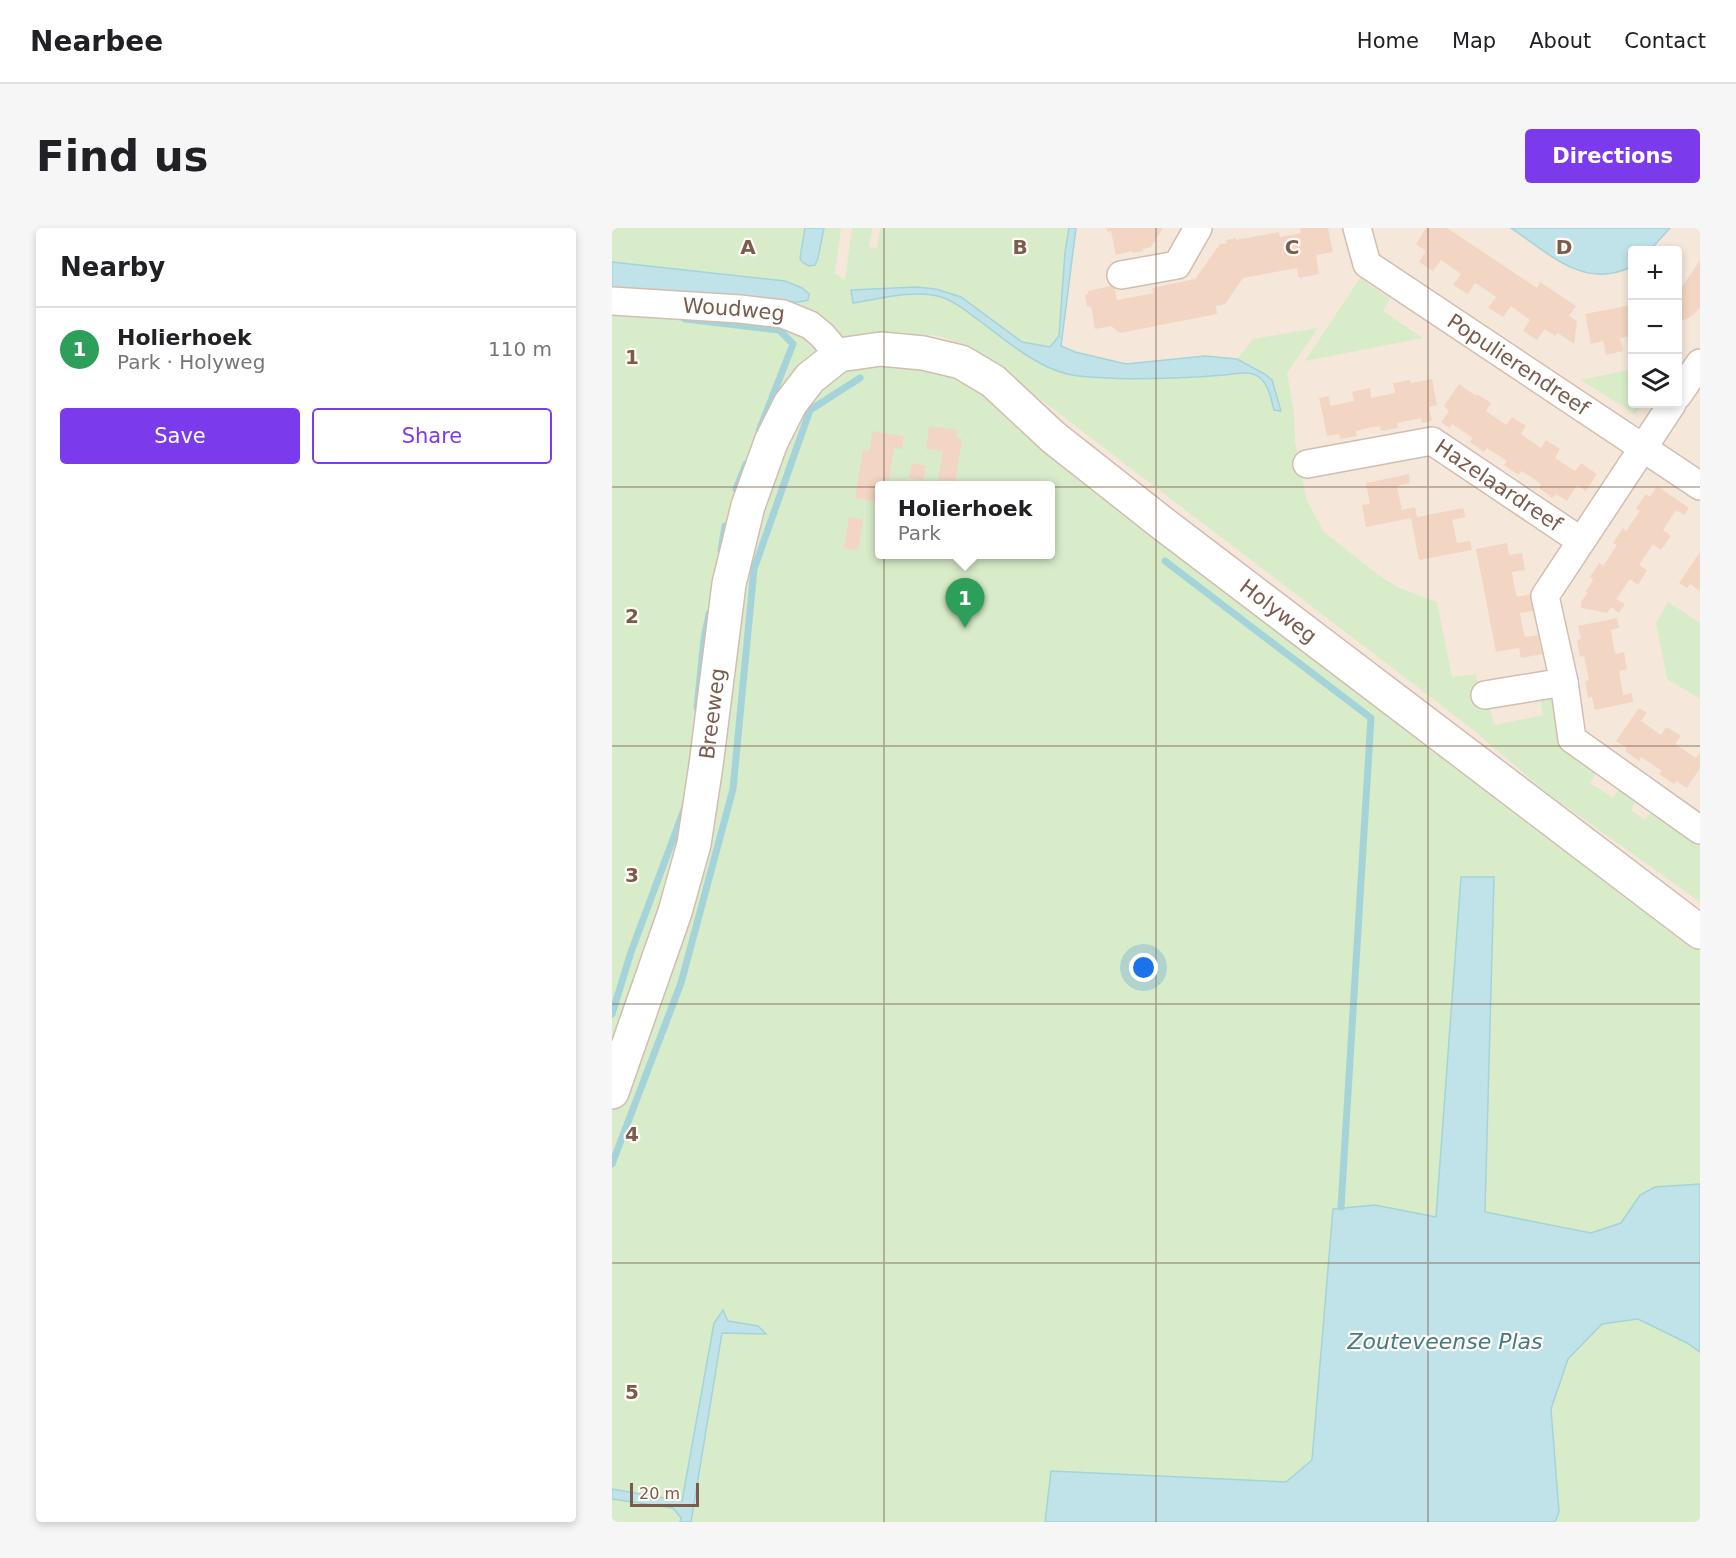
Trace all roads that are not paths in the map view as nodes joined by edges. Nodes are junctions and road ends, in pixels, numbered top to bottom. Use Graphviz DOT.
graph roads {
  1 [pos="1198,228"];
  2 [pos="1357,228"];
  3 [pos="1122,275"];
  4 [pos="612,301"];
  5 [pos="839,355"];
  6 [pos="1700,363"];
  7 [pos="1682,388"];
  8 [pos="1669,408"];
  9 [pos="1642,447"];
  10 [pos="1307,464"];
  11 [pos="1700,486"];
  12 [pos="1581,541"];
  13 [pos="1564,682"];
  14 [pos="1485,695"];
  15 [pos="1700,830"];
  16 [pos="1700,932"];
  17 [pos="612,1092"];
  1 -- 3 [label="street"];
  2 -- 9 [label="street, Populierendreef"];
  4 -- 5 [label="street, Woudweg"];
  5 -- 16 [label="street, Holyweg"];
  5 -- 17 [label="street, Breeweg"];
  6 -- 7 [label="street"];
  8 -- 9 [label="street, Hazelaardreef"];
  9 -- 11 [label="street, Populierendreef"];
  9 -- 12 [label="street, Hazelaardreef"];
  10 -- 12 [label="street, Hazelaardreef"];
  12 -- 13 [label="street, Hazelaardreef"];
  13 -- 14 [label="street"];
  13 -- 15 [label="street, Hazelaardreef"];
}
